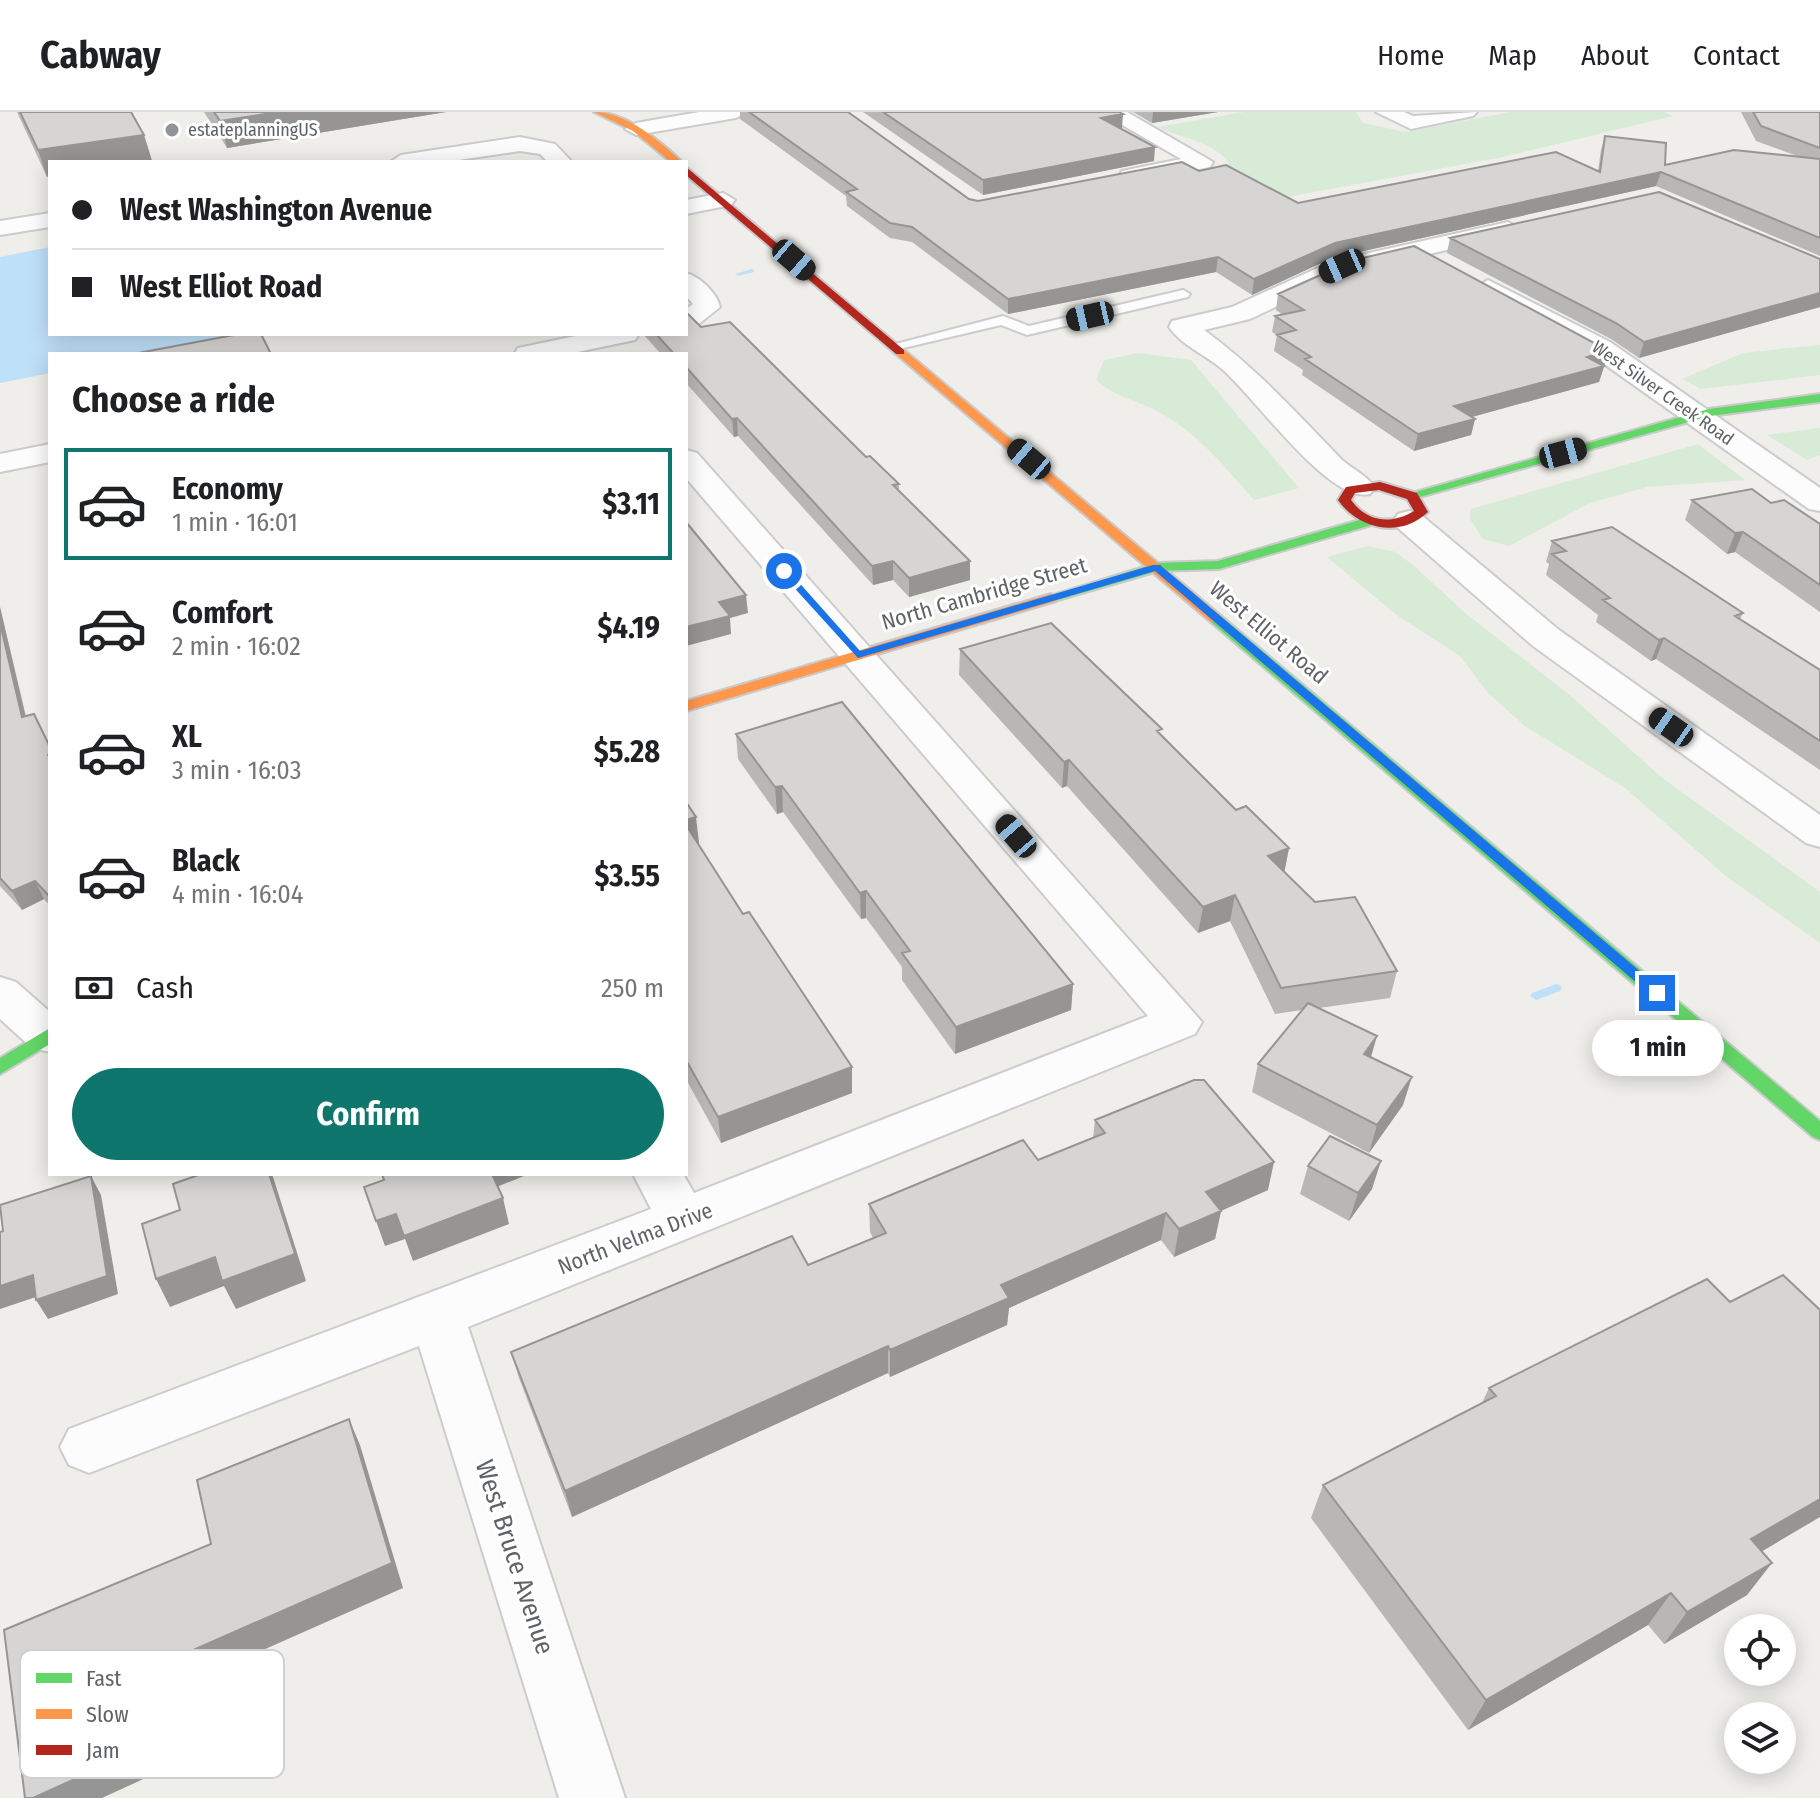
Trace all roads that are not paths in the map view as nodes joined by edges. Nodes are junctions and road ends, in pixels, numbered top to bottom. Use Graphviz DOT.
graph roads {
  1 [pos="598,112"];
  2 [pos="736,112"];
  3 [pos="1111,112"];
  4 [pos="1387,112"];
  5 [pos="1466,112"];
  6 [pos="634,120"];
  7 [pos="414,160"];
  8 [pos="559,160"];
  9 [pos="675,160"];
  10 [pos="688,172"];
  11 [pos="1112,179"];
  12 [pos="705,192"];
  13 [pos="688,205"];
  14 [pos="48,220"];
  15 [pos="1536,223"];
  16 [pos="0,228"];
  17 [pos="1415,250"];
  18 [pos="688,283"];
  19 [pos="1183,294"];
  20 [pos="688,320"];
  21 [pos="615,336"];
  22 [pos="895,346"];
  23 [pos="538,352"];
  24 [pos="1820,398"];
  25 [pos="1699,416"];
  26 [pos="48,453"];
  27 [pos="688,461"];
  28 [pos="0,463"];
  29 [pos="1351,494"];
  30 [pos="1820,502"];
  31 [pos="1320,508"];
  32 [pos="1410,508"];
  33 [pos="1370,521"];
  34 [pos="1193,545"];
  35 [pos="1157,567"];
  36 [pos="858,655"];
  37 [pos="688,705"];
  38 [pos="1820,834"];
  39 [pos="0,993"];
  40 [pos="48,1034"];
  41 [pos="48,1036"];
  42 [pos="0,1067"];
  43 [pos="1820,1132"];
  44 [pos="659,1176"];
  45 [pos="682,1219"];
  46 [pos="437,1316"];
  47 [pos="89,1447"];
  48 [pos="592,1798"];
  1 -- 6 [label="main road"];
  2 -- 6 [label="street"];
  3 -- 11 [label="street"];
  4 -- 5 [label="street"];
  6 -- 9 [label="main road"];
  7 -- 8 [label="street"];
  10 -- 12 [label="main road, West Elliot Road"];
  12 -- 13 [label="street"];
  12 -- 22 [label="main road, West Elliot Road"];
  14 -- 16 [label="street"];
  15 -- 17 [label="street"];
  17 -- 25 [label="street, West Silver Creek Road"];
  17 -- 29 [label="street"];
  18 -- 20 [label="street"];
  19 -- 22 [label="lane"];
  21 -- 23 [label="street"];
  22 -- 35 [label="main road, West Elliot Road"];
  24 -- 25 [label="main road"];
  25 -- 30 [label="street, West Silver Creek Road"];
  25 -- 32 [label="main road"];
  26 -- 28 [label="street"];
  27 -- 36 [label="street"];
  29 -- 31 [label="main road"];
  29 -- 32 [label="main road"];
  29 -- 33 [label="main road"];
  32 -- 33 [label="main road"];
  32 -- 38 [label="street"];
  33 -- 35 [label="main road"];
  34 -- 35 [label="main road"];
  35 -- 36 [label="main road, North Cambridge Street"];
  35 -- 43 [label="main road, West Elliot Road"];
  36 -- 37 [label="main road, North Cambridge Street"];
  36 -- 45 [label="street, North Velma Drive"];
  39 -- 40 [label="street"];
  41 -- 42 [label="main road"];
  44 -- 45 [label="street"];
  45 -- 46 [label="street, North Velma Drive"];
  46 -- 47 [label="street, North Velma Drive"];
  46 -- 48 [label="street, West Bruce Avenue"];
}
